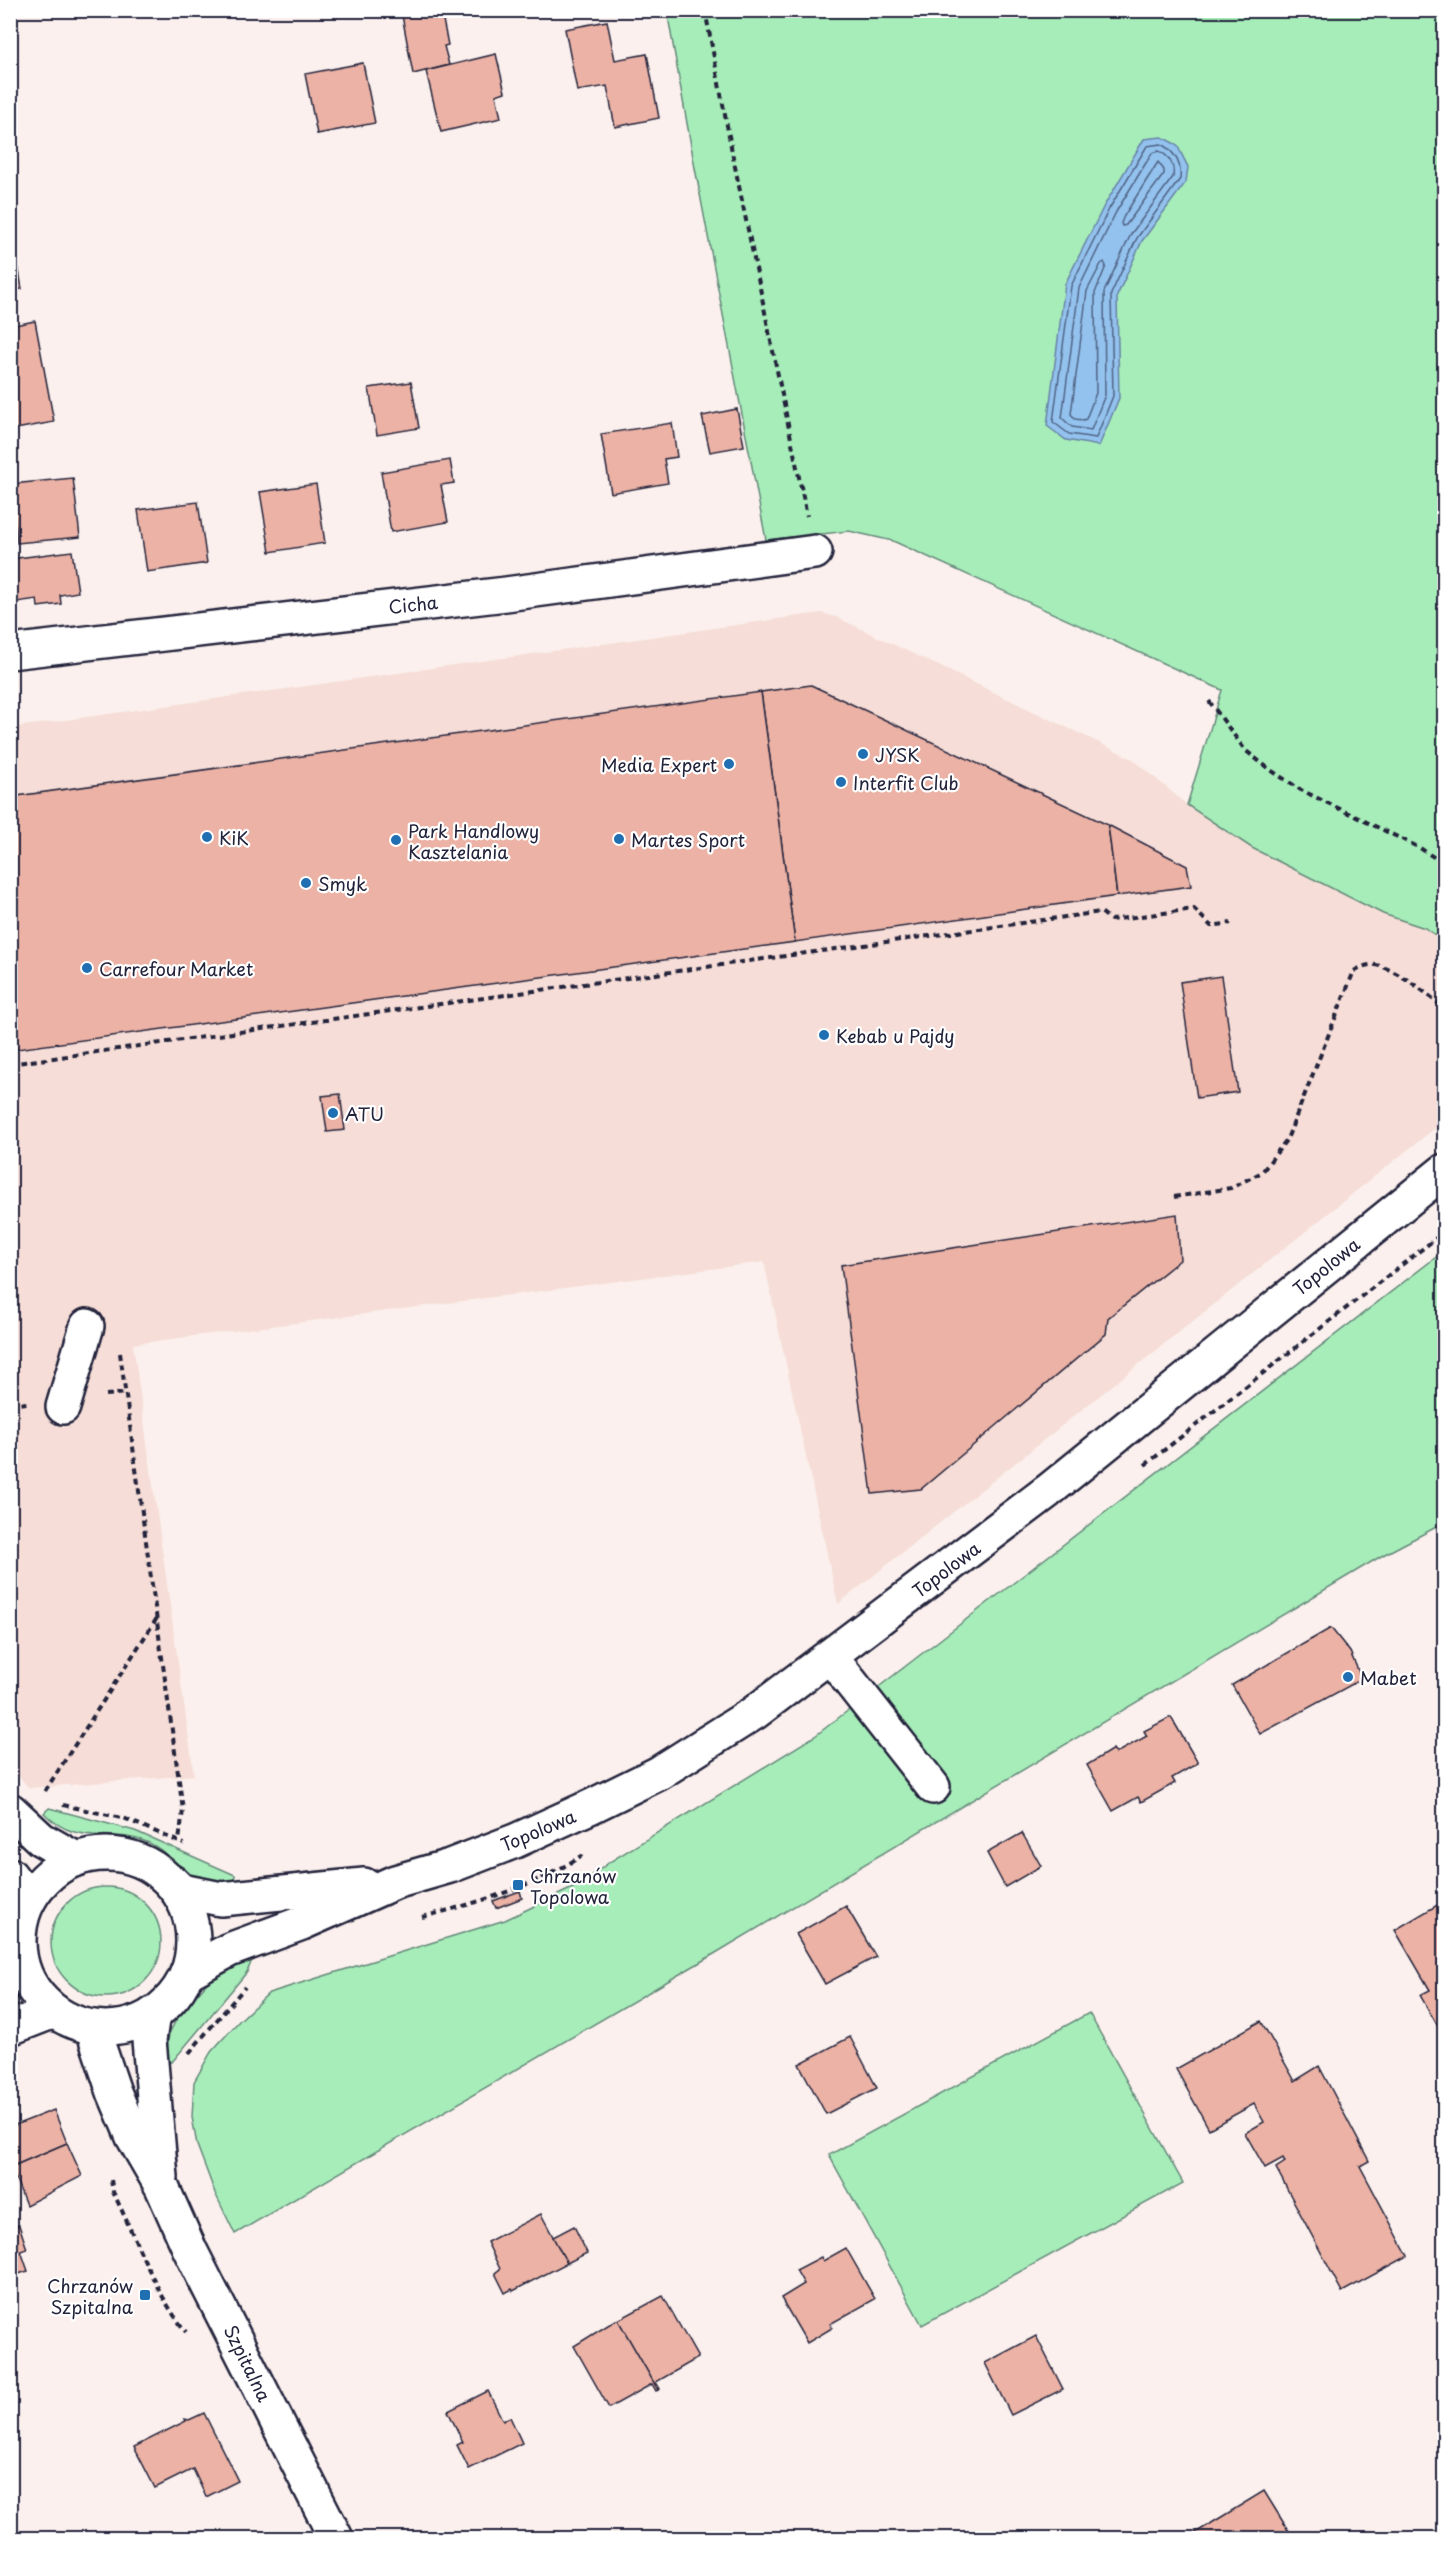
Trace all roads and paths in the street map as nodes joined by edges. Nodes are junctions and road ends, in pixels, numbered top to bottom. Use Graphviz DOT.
graph roads {
  1 [pos="705,10"];
  2 [pos="814,552"];
  3 [pos="10,652"];
  4 [pos="1209,701"];
  5 [pos="1444,864"];
  6 [pos="1231,923"];
  7 [pos="1444,1008"];
  8 [pos="10,1064"];
  9 [pos="1444,1171"];
  10 [pos="1174,1197"];
  11 [pos="1444,1232"];
  12 [pos="87,1326"];
  13 [pos="119,1346"];
  14 [pos="63,1407"];
  15 [pos="1141,1468"];
  16 [pos="157,1618"];
  17 [pos="830,1656"];
  18 [pos="933,1787"];
  19 [pos="25,1805"];
  20 [pos="61,1805"];
  21 [pos="179,1841"];
  22 [pos="186,1846"];
  23 [pos="585,1853"];
  24 [pos="76,1859"];
  25 [pos="172,1882"];
  26 [pos="395,1882"];
  27 [pos="20,1887"];
  28 [pos="421,1917"];
  29 [pos="16,1971"];
  30 [pos="187,1972"];
  31 [pos="251,1980"];
  32 [pos="54,2011"];
  33 [pos="153,2014"];
  34 [pos="92,2026"];
  35 [pos="10,2028"];
  36 [pos="184,2059"];
  37 [pos="162,2187"];
  38 [pos="336,2538"];
  1 -- 2 [label="path"];
  2 -- 3 [label="main road, Cicha"];
  4 -- 5 [label="path"];
  6 -- 8 [label="path"];
  7 -- 10 [label="path"];
  9 -- 17 [label="main road, Topolowa"];
  11 -- 15 [label="path"];
  12 -- 14 [label="main road"];
  13 -- 16 [label="path"];
  16 -- 19 [label="path"];
  16 -- 21 [label="path"];
  17 -- 18 [label="main road"];
  17 -- 26 [label="main road, Topolowa"];
  19 -- 24 [label="main road"];
  20 -- 21 [label="path"];
  21 -- 22 [label="path"];
  23 -- 28 [label="path"];
  24 -- 25 [label="main road"];
  24 -- 27 [label="main road"];
  25 -- 26 [label="main road, Topolowa"];
  25 -- 30 [label="main road"];
  26 -- 30 [label="main road, Topolowa"];
  27 -- 29 [label="main road"];
  29 -- 32 [label="main road"];
  30 -- 33 [label="main road"];
  31 -- 36 [label="path"];
  32 -- 34 [label="main road"];
  32 -- 35 [label="main road"];
  33 -- 34 [label="main road"];
  33 -- 37 [label="main road, Szpitalna"];
  34 -- 37 [label="main road, Szpitalna"];
  37 -- 38 [label="main road, Szpitalna"];
}
